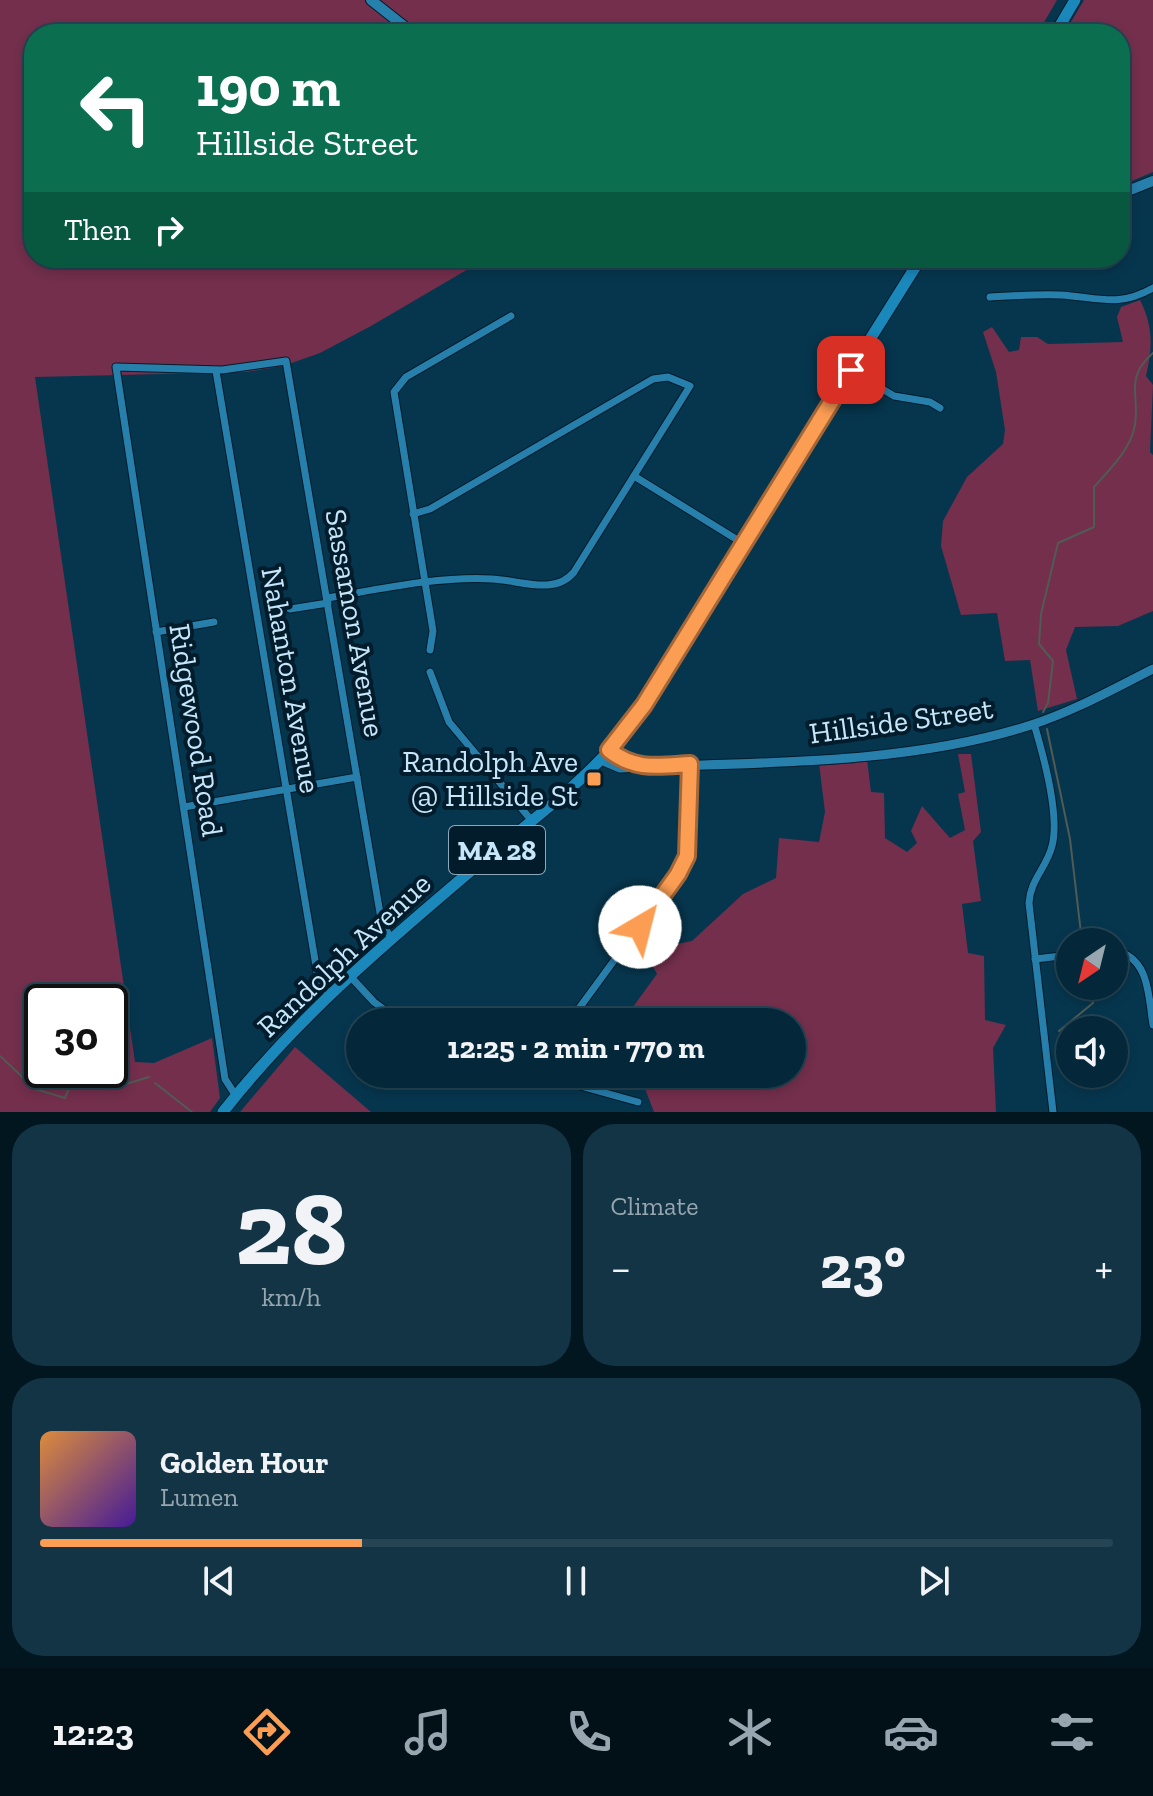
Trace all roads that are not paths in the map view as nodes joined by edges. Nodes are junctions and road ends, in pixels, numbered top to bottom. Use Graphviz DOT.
graph roads {
  1 [pos="371,0"];
  2 [pos="1075,0"];
  3 [pos="401,24"];
  4 [pos="1061,24"];
  5 [pos="1153,181"];
  6 [pos="1130,190"];
  7 [pos="915,268"];
  8 [pos="1153,288"];
  9 [pos="990,297"];
  10 [pos="511,316"];
  11 [pos="851,370"];
  12 [pos="216,371"];
  13 [pos="940,408"];
  14 [pos="634,476"];
  15 [pos="413,514"];
  16 [pos="744,544"];
  17 [pos="425,584"];
  18 [pos="327,600"];
  19 [pos="290,609"];
  20 [pos="214,622"];
  21 [pos="156,632"];
  22 [pos="430,650"];
  23 [pos="1153,669"];
  24 [pos="430,672"];
  25 [pos="1034,724"];
  26 [pos="605,755"];
  27 [pos="690,764"];
  28 [pos="357,777"];
  29 [pos="286,791"];
  30 [pos="184,807"];
  31 [pos="532,821"];
  32 [pos="391,939"];
  33 [pos="1128,956"];
  34 [pos="1056,957"];
  35 [pos="1035,959"];
  36 [pos="349,975"];
  37 [pos="328,994"];
  38 [pos="382,1008"];
  39 [pos="579,1008"];
  40 [pos="1153,1025"];
  41 [pos="588,1088"];
  42 [pos="236,1096"];
  43 [pos="638,1102"];
  44 [pos="223,1112"];
  45 [pos="1053,1112"];
  1 -- 3 [label="main road"];
  2 -- 4 [label="main road"];
  5 -- 6 [label="main road"];
  7 -- 11 [label="main road, Randolph Avenue / MA 28"];
  8 -- 9 [label="street"];
  10 -- 15 [label="street"];
  11 -- 13 [label="street"];
  11 -- 16 [label="main road, Randolph Avenue / MA 28"];
  12 -- 18 [label="street, Sassamon Avenue"];
  12 -- 21 [label="street, Ridgewood Road"];
  12 -- 29 [label="street, Nahanton Avenue"];
  14 -- 15 [label="street"];
  14 -- 16 [label="street"];
  14 -- 17 [label="street"];
  15 -- 17 [label="street"];
  16 -- 26 [label="main road, Randolph Avenue / MA 28"];
  17 -- 18 [label="street"];
  17 -- 22 [label="street"];
  18 -- 19 [label="street"];
  18 -- 28 [label="street, Sassamon Avenue"];
  20 -- 21 [label="street"];
  21 -- 30 [label="street, Ridgewood Road"];
  23 -- 25 [label="street, Hillside Street"];
  24 -- 31 [label="street"];
  25 -- 27 [label="street, Hillside Street"];
  25 -- 35 [label="street"];
  26 -- 27 [label="street, Hillside Street"];
  26 -- 31 [label="main road, Randolph Avenue / MA 28"];
  27 -- 39 [label="street"];
  28 -- 29 [label="street"];
  28 -- 32 [label="street, Sassamon Avenue"];
  29 -- 30 [label="street"];
  29 -- 37 [label="street, Nahanton Avenue"];
  30 -- 42 [label="street, Ridgewood Road"];
  31 -- 32 [label="main road, Randolph Avenue / MA 28"];
  32 -- 36 [label="main road, Randolph Avenue / MA 28"];
  33 -- 40 [label="street"];
  34 -- 35 [label="street"];
  35 -- 45 [label="street"];
  36 -- 37 [label="main road, Randolph Avenue / MA 28"];
  36 -- 38 [label="street"];
  37 -- 42 [label="main road, Randolph Avenue / MA 28"];
  41 -- 43 [label="street"];
  42 -- 44 [label="main road, Randolph Avenue / MA 28"];
}
